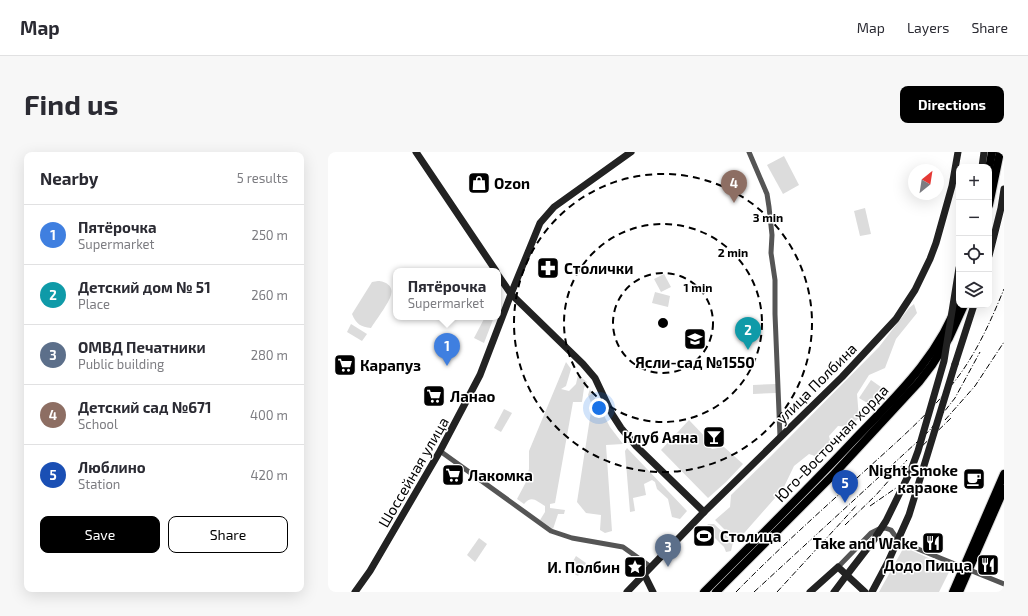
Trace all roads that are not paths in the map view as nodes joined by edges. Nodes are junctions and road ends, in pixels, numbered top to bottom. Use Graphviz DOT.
graph roads {
  1 [pos="416,152"];
  2 [pos="631,152"];
  3 [pos="749,152"];
  4 [pos="958,152"];
  5 [pos="984,152"];
  6 [pos="992,152"];
  7 [pos="1000,152"];
  8 [pos="982,164"];
  9 [pos="990,164"];
  10 [pos="1004,189"];
  11 [pos="990,200"];
  12 [pos="992,244"];
  13 [pos="494,268"];
  14 [pos="958,272"];
  15 [pos="501,279"];
  16 [pos="511,294"];
  17 [pos="956,306"];
  18 [pos="963,308"];
  19 [pos="973,308"];
  20 [pos="780,437"];
  21 [pos="440,451"];
  22 [pos="1004,474"];
  23 [pos="1004,489"];
  24 [pos="704,512"];
  25 [pos="651,567"];
  26 [pos="838,567"];
  27 [pos="966,569"];
  28 [pos="644,574"];
  29 [pos="847,576"];
  30 [pos="823,580"];
  31 [pos="1004,584"];
  32 [pos="355,592"];
  33 [pos="627,592"];
  34 [pos="653,592"];
  35 [pos="704,592"];
  36 [pos="716,592"];
  37 [pos="810,592"];
  38 [pos="834,592"];
  39 [pos="864,592"];
  40 [pos="872,592"];
  41 [pos="953,592"];
  42 [pos="960,592"];
  1 -- 13 [label="main road"];
  2 -- 16 [label="main road, Шоссейная улица"];
  3 -- 20 [label="street"];
  4 -- 20 [label="main road, улица Полбина"];
  5 -- 8 [label="main road"];
  6 -- 9 [label="main road"];
  7 -- 11 [label="main road"];
  10 -- 12 [label="main road"];
  14 -- 38 [label="main road, bridge"];
  15 -- 16 [label="main road"];
  16 -- 21 [label="main road, Шоссейная улица"];
  16 -- 24 [label="main road"];
  17 -- 35 [label="main road, Юго-Восточная хорда"];
  18 -- 36 [label="main road, Юго-Восточная хорда"];
  19 -- 40 [label="main road, bridge"];
  20 -- 24 [label="main road, улица Полбина"];
  21 -- 25 [label="street"];
  21 -- 32 [label="main road, Шоссейная улица"];
  22 -- 27 [label="main road"];
  23 -- 27 [label="main road"];
  24 -- 25 [label="main road, улица Полбина"];
  25 -- 28 [label="main road, улица Полбина"];
  26 -- 27 [label="street"];
  26 -- 29 [label="main road"];
  26 -- 30 [label="main road"];
  27 -- 31 [label="street"];
  27 -- 41 [label="main road"];
  27 -- 42 [label="main road"];
  28 -- 33 [label="main road, улица Полбина"];
  28 -- 34 [label="main road"];
  29 -- 30 [label="main road"];
  29 -- 39 [label="main road"];
  30 -- 37 [label="main road"];
}
